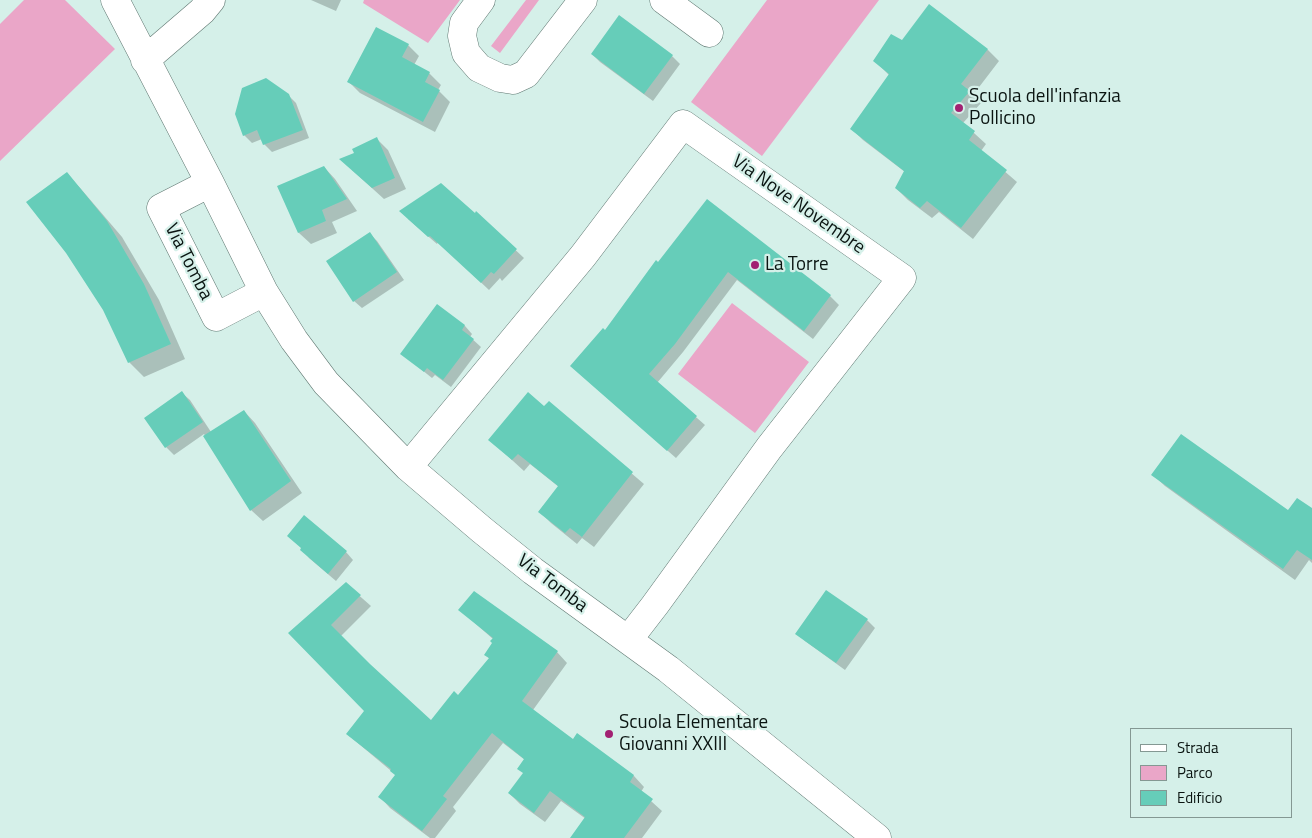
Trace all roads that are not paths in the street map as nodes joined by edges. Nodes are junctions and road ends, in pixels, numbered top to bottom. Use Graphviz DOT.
graph roads {
  1 [pos="115,0"];
  2 [pos="211,0"];
  3 [pos="481,0"];
  4 [pos="583,0"];
  5 [pos="664,0"];
  6 [pos="709,33"];
  7 [pos="145,60"];
  8 [pos="210,183"];
  9 [pos="264,292"];
  10 [pos="408,467"];
  11 [pos="628,640"];
  12 [pos="877,838"];
  1 -- 7 [label="street, Via Tomba"];
  2 -- 7 [label="street"];
  3 -- 4 [label="street"];
  5 -- 6 [label="street"];
  7 -- 8 [label="street, Via Tomba"];
  8 -- 9 [label="street, Via Tomba"];
  8 -- 9 [label="street, Via Tomba"];
  9 -- 10 [label="street, Via Tomba"];
  10 -- 11 [label="street, Via Tomba"];
  10 -- 11 [label="street, Via Nove Novembre"];
  11 -- 12 [label="street, Via Tomba"];
}
